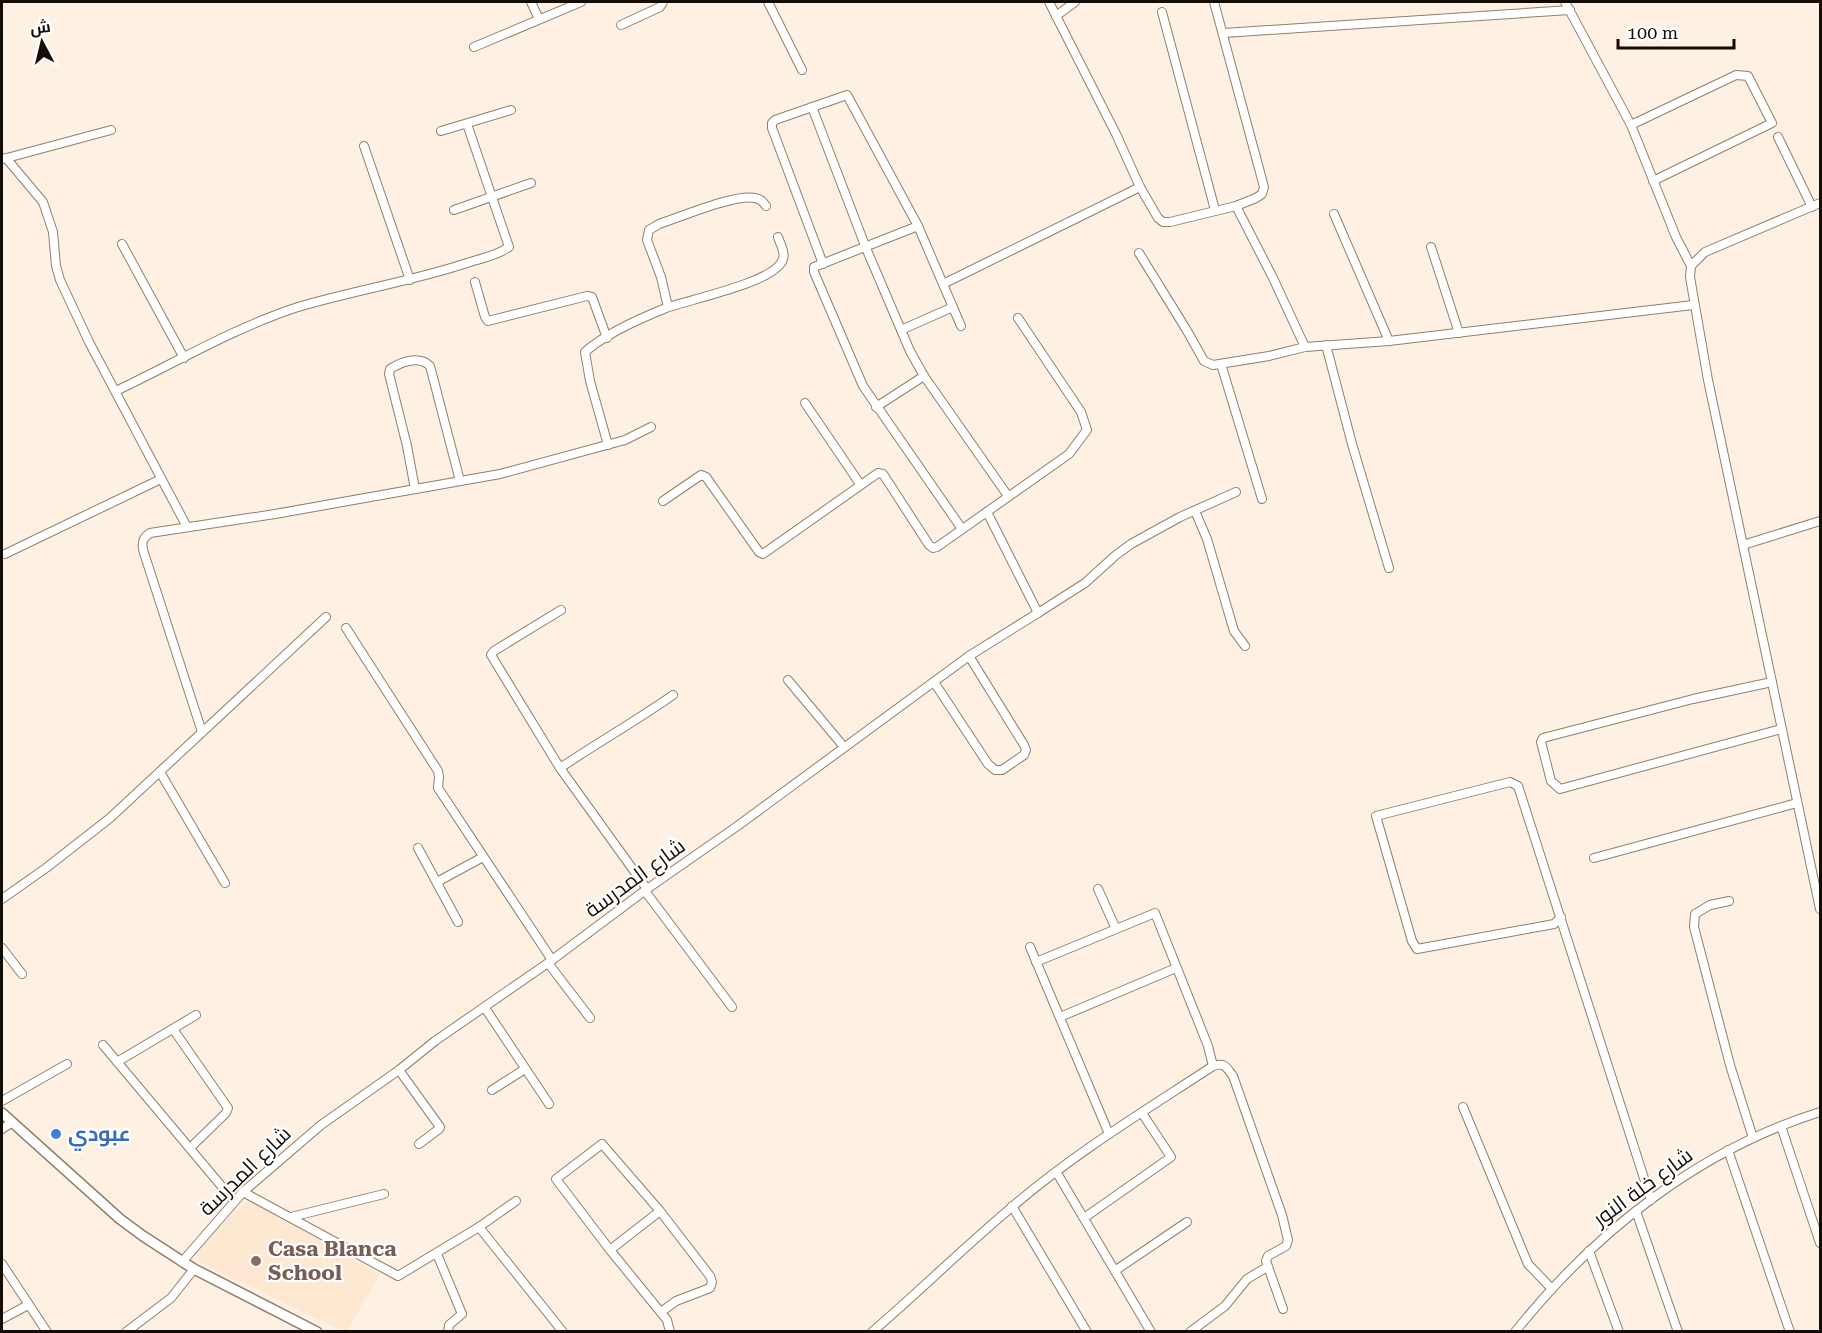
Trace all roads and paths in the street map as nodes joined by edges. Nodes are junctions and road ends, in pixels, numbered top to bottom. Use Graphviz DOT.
graph roads {
  1 [pos="531,2"];
  2 [pos="580,2"];
  3 [pos="663,2"];
  4 [pos="768,2"];
  5 [pos="1049,2"];
  6 [pos="1075,2"];
  7 [pos="1214,2"];
  8 [pos="1565,2"];
  9 [pos="1570,10"];
  10 [pos="1162,12"];
  11 [pos="1056,16"];
  12 [pos="538,19"];
  13 [pos="621,25"];
  14 [pos="1224,33"];
  15 [pos="474,47"];
  16 [pos="802,70"];
  17 [pos="812,107"];
  18 [pos="511,110"];
  19 [pos="467,124"];
  20 [pos="1631,125"];
  21 [pos="111,130"];
  22 [pos="441,131"];
  23 [pos="1778,137"];
  24 [pos="364,146"];
  25 [pos="4,159"];
  26 [pos="1653,181"];
  27 [pos="531,183"];
  28 [pos="1140,187"];
  29 [pos="493,197"];
  30 [pos="1821,203"];
  31 [pos="766,206"];
  32 [pos="1236,206"];
  33 [pos="1812,207"];
  34 [pos="454,210"];
  35 [pos="1215,210"];
  36 [pos="1334,214"];
  37 [pos="918,226"];
  38 [pos="778,237"];
  39 [pos="122,244"];
  40 [pos="1431,247"];
  41 [pos="866,248"];
  42 [pos="1139,253"];
  43 [pos="823,264"];
  44 [pos="1690,266"];
  45 [pos="410,280"];
  46 [pos="475,282"];
  47 [pos="943,284"];
  48 [pos="1693,305"];
  49 [pos="668,307"];
  50 [pos="953,307"];
  51 [pos="1018,318"];
  52 [pos="961,326"];
  53 [pos="901,330"];
  54 [pos="1459,333"];
  55 [pos="607,338"];
  56 [pos="1389,341"];
  57 [pos="1326,345"];
  58 [pos="1305,347"];
  59 [pos="184,358"];
  60 [pos="1221,364"];
  61 [pos="924,376"];
  62 [pos="116,391"];
  63 [pos="805,403"];
  64 [pos="876,407"];
  65 [pos="651,427"];
  66 [pos="608,445"];
  67 [pos="161,479"];
  68 [pos="460,481"];
  69 [pos="860,484"];
  70 [pos="415,489"];
  71 [pos="1236,492"];
  72 [pos="1008,496"];
  73 [pos="1262,500"];
  74 [pos="663,501"];
  75 [pos="1195,511"];
  76 [pos="987,512"];
  77 [pos="1821,521"];
  78 [pos="187,527"];
  79 [pos="962,529"];
  80 [pos="1743,545"];
  81 [pos="5,554"];
  82 [pos="1389,568"];
  83 [pos="561,610"];
  84 [pos="1038,613"];
  85 [pos="326,617"];
  86 [pos="346,628"];
  87 [pos="1245,646"];
  88 [pos="969,656"];
  89 [pos="788,680"];
  90 [pos="934,682"];
  91 [pos="1772,682"];
  92 [pos="673,695"];
  93 [pos="1781,729"];
  94 [pos="202,732"];
  95 [pos="844,747"];
  96 [pos="560,768"];
  97 [pos="160,772"];
  98 [pos="1797,803"];
  99 [pos="418,848"];
  100 [pos="483,857"];
  101 [pos="1594,858"];
  102 [pos="437,882"];
  103 [pos="225,883"];
  104 [pos="1098,889"];
  105 [pos="646,890"];
  106 [pos="2,899"];
  107 [pos="1729,901"];
  108 [pos="1821,909"];
  109 [pos="1561,917"];
  110 [pos="458,922"];
  111 [pos="1116,929"];
  112 [pos="1030,947"];
  113 [pos="2,948"];
  114 [pos="550,961"];
  115 [pos="1036,962"];
  116 [pos="1176,968"];
  117 [pos="22,974"];
  118 [pos="732,1007"];
  119 [pos="485,1008"];
  120 [pos="196,1015"];
  121 [pos="1060,1017"];
  122 [pos="590,1018"];
  123 [pos="173,1029"];
  124 [pos="103,1045"];
  125 [pos="117,1062"];
  126 [pos="67,1064"];
  127 [pos="1214,1066"];
  128 [pos="525,1069"];
  129 [pos="399,1070"];
  130 [pos="492,1090"];
  131 [pos="2,1101"];
  132 [pos="549,1104"];
  133 [pos="1463,1107"];
  134 [pos="1821,1112"];
  135 [pos="2,1113"];
  136 [pos="1142,1113"];
  137 [pos="11,1123"];
  138 [pos="1780,1126"];
  139 [pos="2,1130"];
  140 [pos="1109,1134"];
  141 [pos="1753,1138"];
  142 [pos="419,1144"];
  143 [pos="190,1148"];
  144 [pos="1728,1150"];
  145 [pos="1057,1173"];
  146 [pos="243,1192"];
  147 [pos="384,1194"];
  148 [pos="1651,1200"];
  149 [pos="234,1201"];
  150 [pos="516,1201"];
  151 [pos="1012,1206"];
  152 [pos="660,1211"];
  153 [pos="1636,1211"];
  154 [pos="291,1217"];
  155 [pos="1084,1218"];
  156 [pos="1187,1222"];
  157 [pos="479,1227"];
  158 [pos="1820,1237"];
  159 [pos="610,1250"];
  160 [pos="1589,1251"];
  161 [pos="437,1254"];
  162 [pos="182,1262"];
  163 [pos="2,1264"];
  164 [pos="1267,1267"];
  165 [pos="194,1269"];
  166 [pos="1116,1270"];
  167 [pos="1551,1289"];
  168 [pos="28,1305"];
  169 [pos="1283,1310"];
  170 [pos="662,1312"];
  171 [pos="2,1319"];
  172 [pos="47,1332"];
  173 [pos="126,1332"];
  174 [pos="316,1332"];
  175 [pos="448,1332"];
  176 [pos="563,1332"];
  177 [pos="669,1332"];
  178 [pos="872,1332"];
  179 [pos="1087,1332"];
  180 [pos="1151,1332"];
  181 [pos="1190,1332"];
  182 [pos="1515,1332"];
  183 [pos="1619,1332"];
  184 [pos="1678,1332"];
  185 [pos="1790,1332"];
  1 -- 12 [label="street"];
  2 -- 12 [label="street"];
  3 -- 13 [label="street"];
  4 -- 16 [label="street"];
  5 -- 11 [label="street"];
  6 -- 11 [label="street"];
  7 -- 14 [label="street"];
  8 -- 9 [label="street"];
  9 -- 14 [label="street"];
  9 -- 20 [label="street"];
  10 -- 35 [label="street"];
  11 -- 28 [label="street"];
  12 -- 15 [label="street"];
  14 -- 32 [label="street"];
  17 -- 37 [label="street"];
  17 -- 41 [label="street"];
  17 -- 43 [label="street"];
  18 -- 19 [label="street"];
  19 -- 22 [label="street"];
  19 -- 29 [label="street"];
  20 -- 26 [label="street"];
  20 -- 26 [label="street"];
  21 -- 25 [label="street"];
  23 -- 33 [label="street"];
  24 -- 45 [label="street"];
  25 -- 62 [label="street"];
  26 -- 44 [label="street"];
  27 -- 29 [label="street"];
  28 -- 35 [label="street"];
  28 -- 47 [label="street"];
  29 -- 34 [label="street"];
  29 -- 45 [label="street"];
  30 -- 33 [label="street"];
  31 -- 49 [label="street"];
  32 -- 35 [label="street"];
  32 -- 58 [label="street"];
  33 -- 44 [label="street"];
  36 -- 56 [label="street"];
  37 -- 41 [label="street"];
  37 -- 47 [label="street"];
  38 -- 49 [label="street"];
  39 -- 59 [label="street"];
  40 -- 54 [label="street"];
  41 -- 43 [label="street"];
  41 -- 53 [label="street"];
  42 -- 60 [label="street"];
  43 -- 64 [label="street"];
  44 -- 48 [label="street"];
  45 -- 59 [label="street"];
  46 -- 55 [label="street"];
  47 -- 50 [label="street"];
  48 -- 54 [label="street"];
  48 -- 80 [label="street"];
  49 -- 55 [label="street"];
  50 -- 52 [label="street"];
  50 -- 53 [label="street"];
  51 -- 72 [label="street"];
  53 -- 61 [label="street"];
  54 -- 56 [label="street"];
  55 -- 66 [label="street"];
  56 -- 57 [label="street"];
  57 -- 58 [label="street"];
  57 -- 82 [label="street"];
  58 -- 60 [label="street"];
  59 -- 62 [label="street"];
  60 -- 73 [label="street"];
  61 -- 64 [label="street"];
  61 -- 72 [label="street"];
  62 -- 67 [label="street"];
  63 -- 69 [label="street"];
  64 -- 79 [label="street"];
  65 -- 66 [label="street"];
  66 -- 68 [label="street"];
  67 -- 78 [label="street"];
  67 -- 81 [label="street"];
  68 -- 70 [label="street"];
  68 -- 70 [label="street"];
  69 -- 74 [label="street"];
  69 -- 79 [label="street"];
  70 -- 78 [label="street"];
  71 -- 75 [label="street, شارع المدرسة"];
  72 -- 76 [label="street"];
  75 -- 84 [label="street, شارع المدرسة"];
  75 -- 87 [label="street"];
  76 -- 79 [label="street"];
  76 -- 84 [label="street"];
  77 -- 80 [label="street"];
  78 -- 94 [label="street"];
  80 -- 91 [label="street"];
  83 -- 96 [label="street"];
  84 -- 88 [label="street, شارع المدرسة"];
  85 -- 94 [label="street"];
  86 -- 100 [label="street"];
  88 -- 90 [label="street, شارع المدرسة"];
  88 -- 90 [label="street"];
  89 -- 95 [label="street"];
  90 -- 95 [label="street, شارع المدرسة"];
  91 -- 93 [label="street"];
  91 -- 93 [label="street"];
  92 -- 96 [label="street"];
  93 -- 98 [label="street"];
  94 -- 97 [label="street"];
  95 -- 105 [label="street, شارع المدرسة"];
  96 -- 105 [label="street"];
  97 -- 103 [label="street"];
  97 -- 106 [label="street"];
  98 -- 101 [label="street"];
  98 -- 108 [label="street"];
  99 -- 102 [label="street"];
  100 -- 102 [label="street"];
  100 -- 114 [label="street"];
  102 -- 110 [label="street"];
  104 -- 111 [label="street"];
  105 -- 114 [label="street, شارع المدرسة"];
  105 -- 118 [label="street"];
  107 -- 141 [label="street"];
  109 -- 109 [label="street"];
  109 -- 148 [label="street"];
  111 -- 115 [label="street"];
  111 -- 116 [label="street"];
  112 -- 115 [label="street"];
  113 -- 117 [label="street"];
  114 -- 119 [label="street, شارع المدرسة"];
  114 -- 122 [label="street"];
  115 -- 121 [label="street"];
  116 -- 121 [label="street"];
  116 -- 127 [label="street"];
  119 -- 128 [label="street"];
  119 -- 129 [label="street, شارع المدرسة"];
  120 -- 123 [label="street"];
  121 -- 140 [label="street"];
  123 -- 125 [label="street"];
  123 -- 143 [label="street"];
  124 -- 125 [label="street"];
  125 -- 143 [label="street"];
  126 -- 131 [label="street"];
  127 -- 136 [label="street"];
  127 -- 164 [label="street"];
  128 -- 130 [label="street"];
  128 -- 132 [label="street"];
  129 -- 142 [label="street"];
  129 -- 146 [label="street, شارع المدرسة"];
  133 -- 167 [label="street"];
  134 -- 138 [label="street, شارع خلة النور"];
  135 -- 137 [label="main road"];
  136 -- 140 [label="street"];
  136 -- 155 [label="street"];
  137 -- 139 [label="street"];
  137 -- 162 [label="main road"];
  138 -- 141 [label="street, شارع خلة النور"];
  138 -- 158 [label="street"];
  140 -- 145 [label="street"];
  141 -- 144 [label="street, شارع خلة النور"];
  143 -- 149 [label="street"];
  144 -- 148 [label="street, شارع خلة النور"];
  144 -- 185 [label="street"];
  145 -- 151 [label="street"];
  145 -- 155 [label="street"];
  146 -- 149 [label="street, شارع المدرسة"];
  146 -- 154 [label="street"];
  147 -- 154 [label="street"];
  148 -- 153 [label="street, شارع خلة النور"];
  149 -- 162 [label="street, شارع المدرسة"];
  150 -- 157 [label="street"];
  151 -- 178 [label="street"];
  151 -- 179 [label="street"];
  152 -- 159 [label="street"];
  152 -- 159 [label="street"];
  152 -- 170 [label="street"];
  153 -- 160 [label="street, شارع خلة النور"];
  153 -- 184 [label="street"];
  154 -- 161 [label="street"];
  155 -- 166 [label="street"];
  156 -- 166 [label="street"];
  157 -- 161 [label="street"];
  157 -- 176 [label="street"];
  159 -- 170 [label="street"];
  160 -- 167 [label="street, شارع خلة النور"];
  160 -- 183 [label="street"];
  161 -- 175 [label="street"];
  162 -- 165 [label="main road"];
  163 -- 168 [label="street"];
  164 -- 169 [label="street"];
  164 -- 181 [label="street"];
  165 -- 173 [label="street"];
  165 -- 174 [label="main road"];
  166 -- 180 [label="street"];
  167 -- 182 [label="street, شارع خلة النور"];
  168 -- 171 [label="street"];
  168 -- 172 [label="street"];
  170 -- 177 [label="street"];
}
